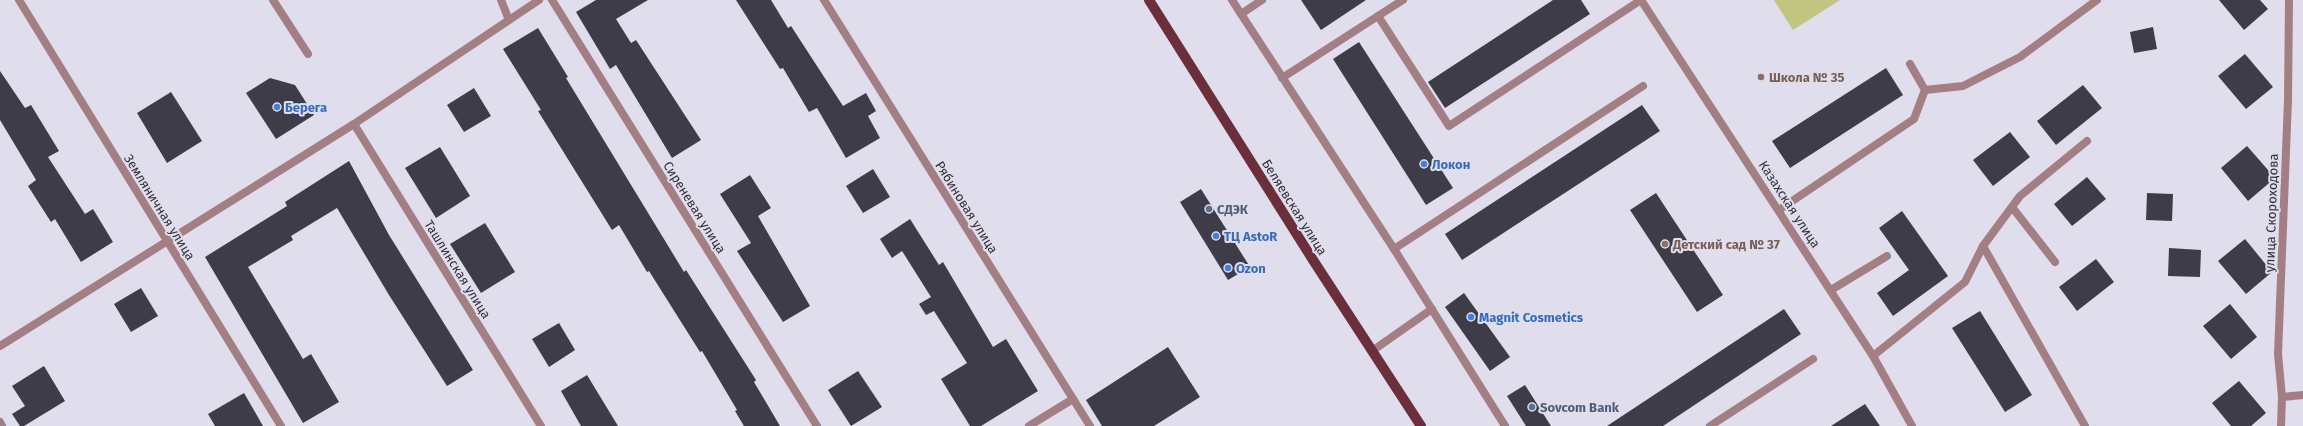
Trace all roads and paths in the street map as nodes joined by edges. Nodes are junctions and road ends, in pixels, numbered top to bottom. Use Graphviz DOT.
graph roads {
  1 [pos="19,0"];
  2 [pos="273,0"];
  3 [pos="500,0"];
  4 [pos="539,0"];
  5 [pos="552,0"];
  6 [pos="824,0"];
  7 [pos="1149,0"];
  8 [pos="1232,0"];
  9 [pos="1262,0"];
  10 [pos="1403,0"];
  11 [pos="1641,0"];
  12 [pos="2097,0"];
  13 [pos="2289,0"];
  14 [pos="1241,14"];
  15 [pos="1378,16"];
  16 [pos="509,20"];
  17 [pos="308,54"];
  18 [pos="1910,64"];
  19 [pos="1282,78"];
  20 [pos="1643,86"];
  21 [pos="1925,90"];
  22 [pos="354,124"];
  23 [pos="2088,141"];
  24 [pos="2012,207"];
  25 [pos="1779,210"];
  26 [pos="167,242"];
  27 [pos="1983,246"];
  28 [pos="1394,249"];
  29 [pos="1887,256"];
  30 [pos="2055,262"];
  31 [pos="1831,290"];
  32 [pos="1432,309"];
  33 [pos="0,346"];
  34 [pos="1372,351"];
  35 [pos="1873,356"];
  36 [pos="1813,359"];
  37 [pos="2303,395"];
  38 [pos="2282,397"];
  39 [pos="1073,399"];
  40 [pos="0,422"];
  41 [pos="2,426"];
  42 [pos="281,426"];
  43 [pos="541,426"];
  44 [pos="817,426"];
  45 [pos="1029,426"];
  46 [pos="1090,426"];
  47 [pos="1420,426"];
  48 [pos="1505,426"];
  49 [pos="1710,426"];
  50 [pos="1912,426"];
  51 [pos="2085,426"];
  52 [pos="2281,426"];
  1 -- 26 [label="street, Земляничная улица"];
  2 -- 17 [label="street"];
  3 -- 16 [label="street"];
  4 -- 16 [label="street"];
  5 -- 44 [label="street, Сиреневая улица"];
  6 -- 39 [label="street, Рябиновая улица"];
  7 -- 34 [label="main road, Беляевская улица"];
  8 -- 14 [label="street"];
  9 -- 14 [label="street"];
  10 -- 15 [label="street"];
  11 -- 15 [label="street"];
  11 -- 25 [label="street, Казахская улица"];
  12 -- 21 [label="street"];
  13 -- 38 [label="street, улица Скороходова"];
  14 -- 19 [label="street"];
  15 -- 19 [label="street"];
  16 -- 22 [label="street"];
  18 -- 21 [label="street"];
  19 -- 28 [label="street"];
  20 -- 28 [label="street"];
  21 -- 25 [label="street"];
  22 -- 26 [label="street"];
  22 -- 43 [label="street, Ташлинская улица"];
  23 -- 24 [label="street"];
  24 -- 27 [label="street"];
  24 -- 30 [label="street"];
  25 -- 31 [label="street, Казахская улица"];
  26 -- 33 [label="street"];
  26 -- 42 [label="street, Земляничная улица"];
  27 -- 35 [label="street"];
  27 -- 51 [label="street"];
  28 -- 32 [label="street"];
  29 -- 31 [label="street"];
  31 -- 35 [label="street, Казахская улица"];
  32 -- 34 [label="street"];
  32 -- 48 [label="street"];
  34 -- 47 [label="main road, Беляевская улица"];
  35 -- 50 [label="street, Казахская улица"];
  36 -- 49 [label="street"];
  37 -- 38 [label="street"];
  38 -- 52 [label="street, улица Скороходова"];
  39 -- 45 [label="street"];
  39 -- 46 [label="street, Рябиновая улица"];
  40 -- 41 [label="street"];
}
